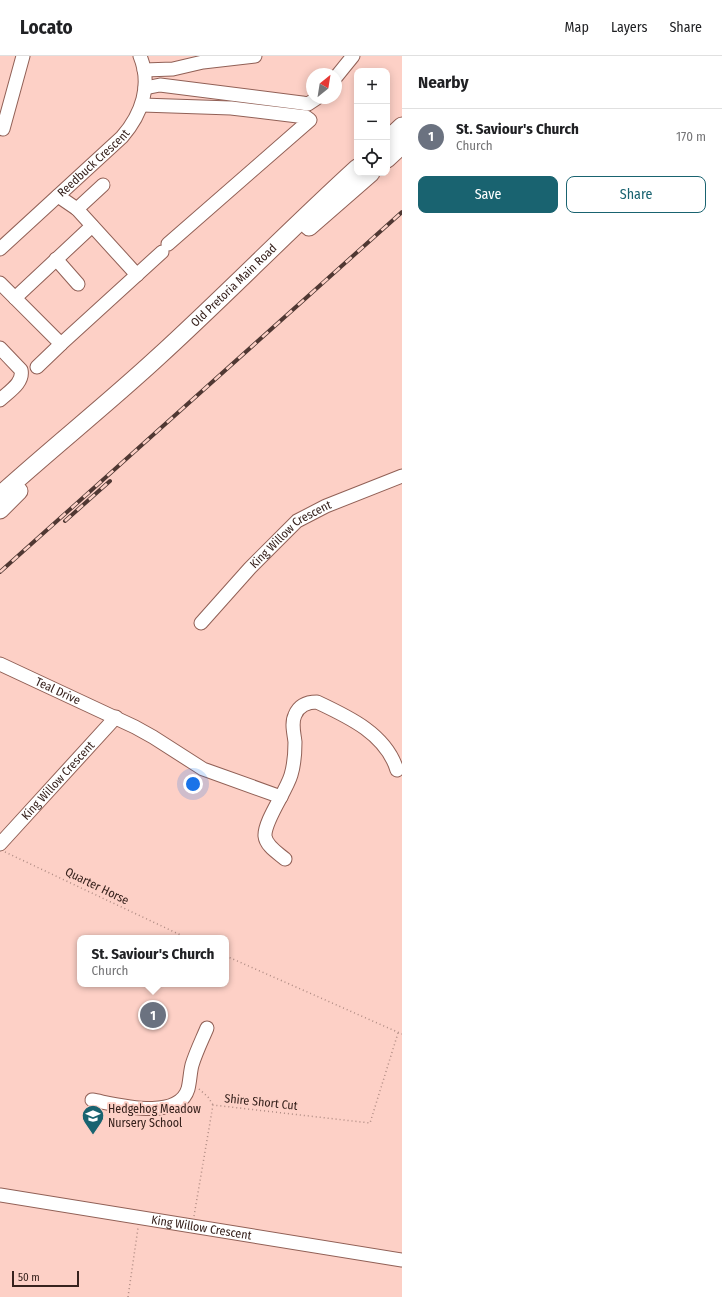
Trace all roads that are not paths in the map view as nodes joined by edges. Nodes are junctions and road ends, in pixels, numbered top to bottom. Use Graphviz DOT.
graph roads {
  1 [pos="23,56"];
  2 [pos="140,56"];
  3 [pos="255,56"];
  4 [pos="353,56"];
  5 [pos="144,70"];
  6 [pos="342,70"];
  7 [pos="145,88"];
  8 [pos="306,104"];
  9 [pos="142,105"];
  10 [pos="402,126"];
  11 [pos="4,129"];
  12 [pos="390,137"];
  13 [pos="402,145"];
  14 [pos="390,156"];
  15 [pos="354,171"];
  16 [pos="368,176"];
  17 [pos="103,185"];
  18 [pos="58,196"];
  19 [pos="77,209"];
  20 [pos="92,226"];
  21 [pos="0,249"];
  22 [pos="264,256"];
  23 [pos="56,259"];
  24 [pos="137,275"];
  25 [pos="0,283"];
  26 [pos="78,284"];
  27 [pos="15,298"];
  28 [pos="61,344"];
  29 [pos="0,348"];
  30 [pos="36,367"];
  31 [pos="0,400"];
  32 [pos="109,401"];
  33 [pos="402,476"];
  34 [pos="0,495"];
  35 [pos="0,510"];
  36 [pos="201,623"];
  37 [pos="0,664"];
  38 [pos="116,717"];
  39 [pos="396,770"];
  40 [pos="281,797"];
  41 [pos="0,844"];
  42 [pos="285,859"];
  43 [pos="207,1028"];
  44 [pos="92,1100"];
  45 [pos="0,1195"];
  46 [pos="402,1260"];
  1 -- 11 [label="street"];
  2 -- 5 [label="street, Reedbuck Crescent"];
  3 -- 5 [label="street"];
  4 -- 6 [label="street"];
  5 -- 7 [label="street, Reedbuck Crescent"];
  7 -- 8 [label="street"];
  7 -- 9 [label="street, Reedbuck Crescent"];
  9 -- 18 [label="street, Reedbuck Crescent"];
  9 -- 24 [label="street"];
  10 -- 12 [label="main road"];
  13 -- 14 [label="main road"];
  15 -- 22 [label="main road, Old Pretoria Main Road"];
  16 -- 22 [label="main road"];
  17 -- 19 [label="street"];
  18 -- 19 [label="street"];
  18 -- 21 [label="street, Reedbuck Crescent"];
  19 -- 20 [label="street"];
  20 -- 23 [label="street"];
  20 -- 24 [label="street"];
  22 -- 32 [label="main road, Old Pretoria Main Road"];
  23 -- 26 [label="street"];
  23 -- 27 [label="street"];
  24 -- 28 [label="street"];
  25 -- 27 [label="street"];
  27 -- 28 [label="street"];
  28 -- 30 [label="street"];
  29 -- 31 [label="street"];
  32 -- 34 [label="main road, Old Pretoria Main Road"];
  32 -- 35 [label="main road, Old Pretoria Main Road"];
  33 -- 36 [label="street, King Willow Crescent"];
  37 -- 38 [label="street, Teal Drive"];
  38 -- 40 [label="street, Teal Drive"];
  38 -- 41 [label="street, King Willow Crescent"];
  39 -- 40 [label="street"];
  40 -- 42 [label="street"];
  43 -- 44 [label="street"];
  45 -- 46 [label="street, King Willow Crescent"];
}
